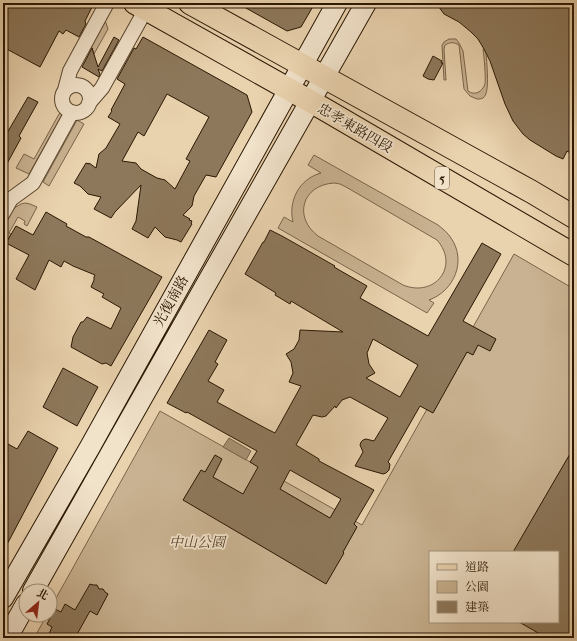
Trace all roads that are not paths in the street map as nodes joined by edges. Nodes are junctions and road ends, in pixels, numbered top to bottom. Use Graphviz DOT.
graph roads {
  1 [pos="107,3"];
  2 [pos="190,3"];
  3 [pos="337,3"];
  4 [pos="366,3"];
  5 [pos="140,6"];
  6 [pos="303,65"];
  7 [pos="324,77"];
  8 [pos="289,89"];
  9 [pos="65,90"];
  10 [pos="310,101"];
  11 [pos="89,103"];
  12 [pos="72,112"];
  13 [pos="3,213"];
  14 [pos="574,217"];
  15 [pos="574,255"];
  16 [pos="38,583"];
  17 [pos="3,598"];
  18 [pos="18,618"];
  19 [pos="7,638"];
  1 -- 9 [label="street"];
  2 -- 6 [label="main road, 忠孝東路四段 / 5"];
  3 -- 6 [label="main road, 光復南路"];
  4 -- 7 [label="main road, 光復南路"];
  5 -- 8 [label="main road, 忠孝東路四段 / 5"];
  5 -- 11 [label="street"];
  6 -- 7 [label="main road, 忠孝東路四段 / 5"];
  6 -- 8 [label="main road, 光復南路"];
  7 -- 10 [label="main road, 光復南路"];
  7 -- 14 [label="main road, 忠孝東路四段 / 5"];
  8 -- 10 [label="main road, 忠孝東路四段 / 5"];
  8 -- 17 [label="main road, 光復南路"];
  9 -- 11 [label="street"];
  9 -- 12 [label="street"];
  10 -- 15 [label="main road, 忠孝東路四段 / 5"];
  10 -- 16 [label="main road, 光復南路"];
  11 -- 12 [label="street"];
  12 -- 13 [label="street"];
  18 -- 19 [label="main road"];
}
